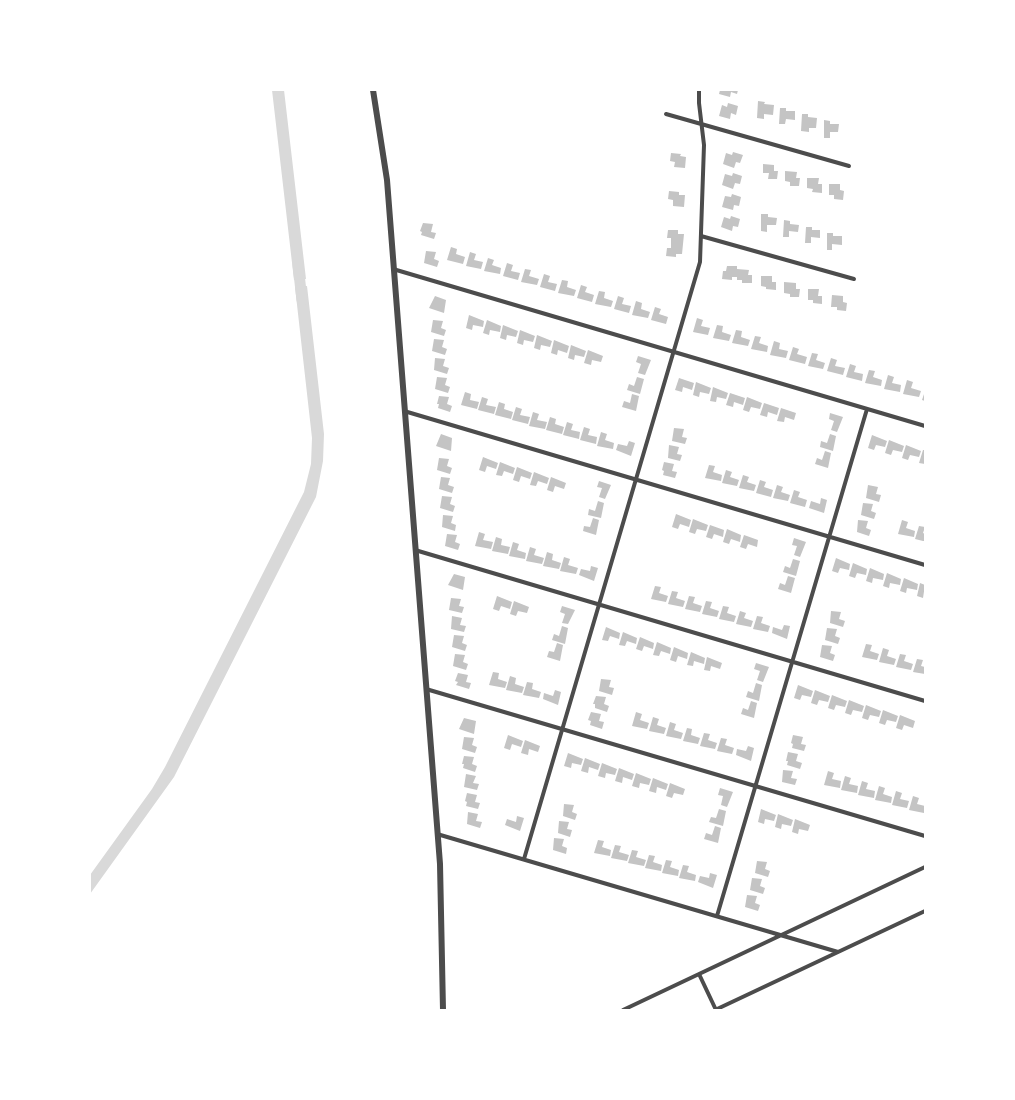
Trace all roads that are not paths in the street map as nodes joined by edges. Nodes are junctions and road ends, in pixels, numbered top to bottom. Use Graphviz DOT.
graph roads {
  1 [pos="373,90"];
  2 [pos="699,90"];
  3 [pos="666,114"];
  4 [pos="701,124"];
  5 [pos="849,166"];
  6 [pos="701,236"];
  7 [pos="394,269"];
  8 [pos="854,279"];
  9 [pos="674,352"];
  10 [pos="867,409"];
  11 [pos="404,411"];
  12 [pos="925,426"];
  13 [pos="637,480"];
  14 [pos="829,537"];
  15 [pos="415,550"];
  16 [pos="925,565"];
  17 [pos="600,604"];
  18 [pos="792,662"];
  19 [pos="426,689"];
  20 [pos="925,701"];
  21 [pos="563,729"];
  22 [pos="756,786"];
  23 [pos="437,834"];
  24 [pos="925,836"];
  25 [pos="524,859"];
  26 [pos="925,867"];
  27 [pos="925,911"];
  28 [pos="717,916"];
  29 [pos="782,935"];
  30 [pos="838,952"];
  31 [pos="699,974"];
  32 [pos="443,1010"];
  33 [pos="623,1010"];
  34 [pos="715,1010"];
  1 -- 7 [label="street"];
  2 -- 4 [label="street"];
  3 -- 4 [label="street"];
  4 -- 5 [label="street"];
  4 -- 6 [label="street"];
  6 -- 8 [label="street"];
  6 -- 9 [label="street"];
  7 -- 9 [label="street"];
  7 -- 11 [label="street"];
  9 -- 10 [label="street"];
  9 -- 13 [label="street"];
  10 -- 12 [label="street"];
  10 -- 14 [label="street"];
  11 -- 13 [label="street"];
  11 -- 15 [label="street"];
  13 -- 14 [label="street"];
  13 -- 17 [label="street"];
  14 -- 16 [label="street"];
  14 -- 18 [label="street"];
  15 -- 17 [label="street"];
  15 -- 19 [label="street"];
  17 -- 18 [label="street"];
  17 -- 21 [label="street"];
  18 -- 20 [label="street"];
  18 -- 22 [label="street"];
  19 -- 21 [label="street"];
  19 -- 23 [label="street"];
  21 -- 22 [label="street"];
  21 -- 25 [label="street"];
  22 -- 24 [label="street"];
  22 -- 28 [label="street"];
  23 -- 25 [label="street"];
  23 -- 32 [label="street"];
  25 -- 28 [label="street"];
  26 -- 29 [label="street"];
  27 -- 30 [label="street"];
  28 -- 29 [label="street"];
  29 -- 30 [label="street"];
  29 -- 31 [label="street"];
  30 -- 34 [label="street"];
  31 -- 33 [label="street"];
  31 -- 34 [label="street"];
}
